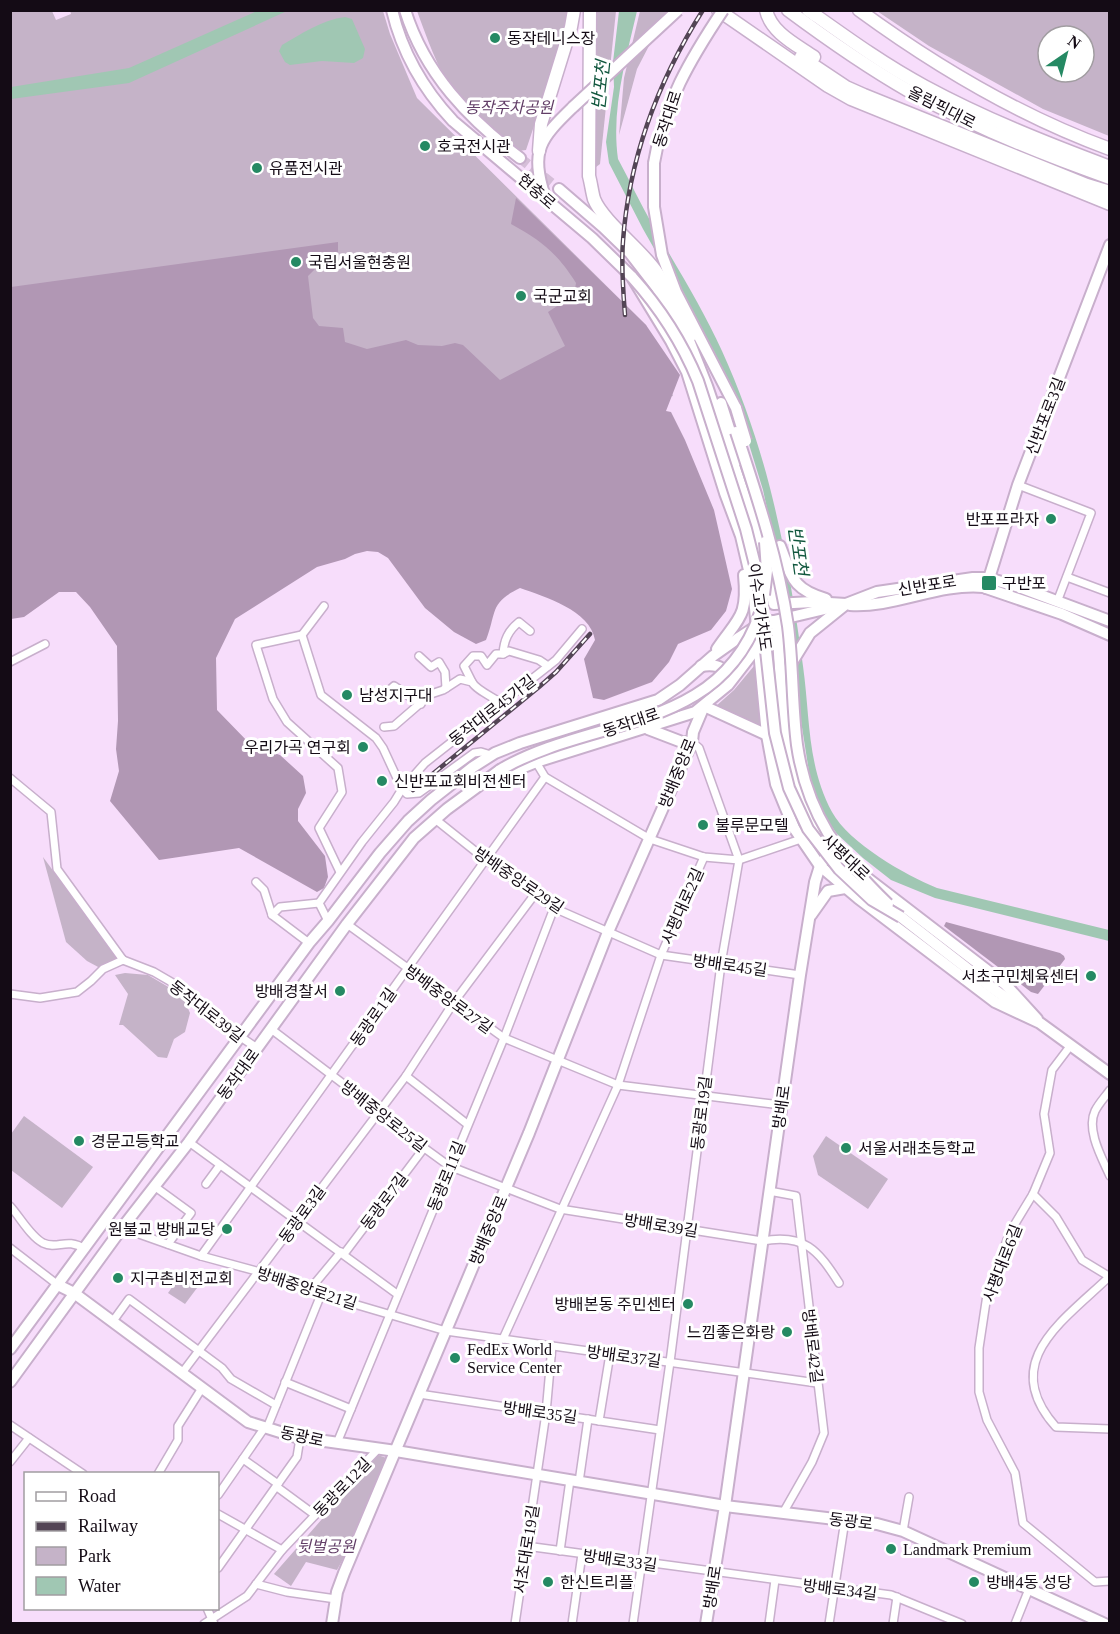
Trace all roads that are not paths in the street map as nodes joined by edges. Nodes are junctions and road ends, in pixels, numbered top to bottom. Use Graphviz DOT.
graph roads {
  1 [pos="392,10"];
  2 [pos="405,10"];
  3 [pos="574,10"];
  4 [pos="590,10"];
  5 [pos="678,10"];
  6 [pos="718,10"];
  7 [pos="723,10"];
  8 [pos="732,10"];
  9 [pos="766,10"];
  10 [pos="788,10"];
  11 [pos="808,10"];
  12 [pos="859,10"];
  13 [pos="939,124"];
  14 [pos="1110,149"];
  15 [pos="539,151"];
  16 [pos="520,158"];
  17 [pos="1110,167"];
  18 [pos="1110,178"];
  19 [pos="559,189"];
  20 [pos="1110,192"];
  21 [pos="545,198"];
  22 [pos="1110,204"];
  23 [pos="1110,245"];
  24 [pos="632,277"];
  25 [pos="672,310"];
  26 [pos="691,334"];
  27 [pos="716,367"];
  28 [pos="722,403"];
  29 [pos="736,432"];
  30 [pos="1018,485"];
  31 [pos="741,536"];
  32 [pos="780,546"];
  33 [pos="1067,577"];
  34 [pos="987,583"];
  35 [pos="1110,593"];
  36 [pos="1057,602"];
  37 [pos="778,604"];
  38 [pos="846,604"];
  39 [pos="324,606"];
  40 [pos="1110,621"];
  41 [pos="779,622"];
  42 [pos="757,626"];
  43 [pos="582,629"];
  44 [pos="530,631"];
  45 [pos="302,635"];
  46 [pos="1110,635"];
  47 [pos="45,644"];
  48 [pos="758,646"];
  49 [pos="503,654"];
  50 [pos="419,656"];
  51 [pos="713,656"];
  52 [pos="10,662"];
  53 [pos="548,666"];
  54 [pos="701,666"];
  55 [pos="782,681"];
  56 [pos="472,682"];
  57 [pos="728,685"];
  58 [pos="446,688"];
  59 [pos="384,695"];
  60 [pos="421,704"];
  61 [pos="501,704"];
  62 [pos="704,706"];
  63 [pos="384,727"];
  64 [pos="647,729"];
  65 [pos="767,735"];
  66 [pos="692,741"];
  67 [pos="491,755"];
  68 [pos="536,762"];
  69 [pos="473,767"];
  70 [pos="545,777"];
  71 [pos="10,778"];
  72 [pos="483,784"];
  73 [pos="402,789"];
  74 [pos="435,819"];
  75 [pos="650,839"];
  76 [pos="801,839"];
  77 [pos="832,846"];
  78 [pos="704,857"];
  79 [pos="485,859"];
  80 [pos="739,860"];
  81 [pos="821,864"];
  82 [pos="339,872"];
  83 [pos="867,881"];
  84 [pos="256,882"];
  85 [pos="845,888"];
  86 [pos="880,888"];
  87 [pos="535,894"];
  88 [pos="858,898"];
  89 [pos="319,903"];
  90 [pos="554,908"];
  91 [pos="272,915"];
  92 [pos="811,915"];
  93 [pos="901,917"];
  94 [pos="328,921"];
  95 [pos="347,924"];
  96 [pos="608,932"];
  97 [pos="309,943"];
  98 [pos="660,955"];
  99 [pos="123,960"];
  100 [pos="721,964"];
  101 [pos="407,968"];
  102 [pos="800,975"];
  103 [pos="991,987"];
  104 [pos="10,994"];
  105 [pos="454,1002"];
  106 [pos="1040,1023"];
  107 [pos="271,1029"];
  108 [pos="240,1038"];
  109 [pos="504,1038"];
  110 [pos="1071,1045"];
  111 [pos="257,1048"];
  112 [pos="558,1061"];
  113 [pos="1110,1074"];
  114 [pos="332,1076"];
  115 [pos="406,1076"];
  116 [pos="618,1085"];
  117 [pos="1110,1090"];
  118 [pos="703,1095"];
  119 [pos="782,1105"];
  120 [pos="379,1111"];
  121 [pos="467,1124"];
  122 [pos="189,1142"];
  123 [pos="424,1148"];
  124 [pos="220,1165"];
  125 [pos="449,1166"];
  126 [pos="1110,1176"];
  127 [pos="206,1184"];
  128 [pos="154,1186"];
  129 [pos="250,1188"];
  130 [pos="505,1189"];
  131 [pos="770,1191"];
  132 [pos="1033,1194"];
  133 [pos="10,1206"];
  134 [pos="560,1209"];
  135 [pos="296,1221"];
  136 [pos="122,1228"];
  137 [pos="687,1230"];
  138 [pos="762,1241"];
  139 [pos="801,1241"];
  140 [pos="168,1244"];
  141 [pos="85,1249"];
  142 [pos="14,1250"];
  143 [pos="343,1253"];
  144 [pos="201,1256"];
  145 [pos="10,1260"];
  146 [pos="260,1272"];
  147 [pos="1109,1277"];
  148 [pos="839,1283"];
  149 [pos="58,1285"];
  150 [pos="311,1288"];
  151 [pos="322,1292"];
  152 [pos="74,1293"];
  153 [pos="398,1294"];
  154 [pos="389,1314"];
  155 [pos="113,1321"];
  156 [pos="446,1331"];
  157 [pos="503,1339"];
  158 [pos="552,1346"];
  159 [pos="10,1349"];
  160 [pos="199,1351"];
  161 [pos="610,1354"];
  162 [pos="670,1362"];
  163 [pos="744,1372"];
  164 [pos="182,1373"];
  165 [pos="10,1382"];
  166 [pos="285,1382"];
  167 [pos="818,1383"];
  168 [pos="202,1388"];
  169 [pos="419,1394"];
  170 [pos="276,1405"];
  171 [pos="351,1409"];
  172 [pos="546,1413"];
  173 [pos="588,1419"];
  174 [pos="599,1421"];
  175 [pos="10,1425"];
  176 [pos="266,1428"];
  177 [pos="1110,1429"];
  178 [pos="660,1430"];
  179 [pos="29,1438"];
  180 [pos="300,1438"];
  181 [pos="337,1443"];
  182 [pos="378,1449"];
  183 [pos="396,1451"];
  184 [pos="243,1459"];
  185 [pos="10,1462"];
  186 [pos="80,1472"];
  187 [pos="160,1472"];
  188 [pos="538,1475"];
  189 [pos="574,1481"];
  190 [pos="277,1486"];
  191 [pos="219,1494"];
  192 [pos="651,1494"];
  193 [pos="909,1497"];
  194 [pos="725,1506"];
  195 [pos="783,1513"];
  196 [pos="219,1515"];
  197 [pos="315,1515"];
  198 [pos="845,1520"];
  199 [pos="246,1530"];
  200 [pos="903,1531"];
  201 [pos="526,1546"];
  202 [pos="282,1550"];
  203 [pos="560,1551"];
  204 [pos="582,1554"];
  205 [pos="642,1563"];
  206 [pos="219,1567"];
  207 [pos="715,1572"];
  208 [pos="775,1580"];
  209 [pos="1110,1581"];
  210 [pos="256,1584"];
  211 [pos="834,1588"];
  212 [pos="1029,1588"];
  213 [pos="897,1597"];
  214 [pos="336,1599"];
  215 [pos="213,1621"];
  216 [pos="953,1622"];
  217 [pos="204,1623"];
  218 [pos="332,1623"];
  219 [pos="515,1623"];
  220 [pos="572,1623"];
  221 [pos="633,1623"];
  222 [pos="706,1623"];
  223 [pos="769,1623"];
  224 [pos="830,1623"];
  225 [pos="893,1623"];
  226 [pos="962,1623"];
  227 [pos="1015,1623"];
  228 [pos="1108,1623"];
  1 -- 21 [label="main road, 현충로"];
  2 -- 16 [label="main road, 현충로"];
  3 -- 15 [label="highway"];
  4 -- 26 [label="highway"];
  5 -- 15 [label="main road, bridge"];
  6 -- 22 [label="highway"];
  7 -- 27 [label="main road, 동작대로, bridge"];
  8 -- 13 [label="highway"];
  9 -- 13 [label="highway"];
  10 -- 18 [label="highway, 올림픽대로"];
  11 -- 17 [label="highway, 올림픽대로"];
  12 -- 14 [label="highway, 올림픽대로"];
  13 -- 20 [label="highway"];
  15 -- 21 [label="main road"];
  19 -- 25 [label="main road"];
  21 -- 24 [label="main road, 현충로"];
  23 -- 30 [label="main road, 신반포로3길"];
  24 -- 31 [label="main road, 동작대로, bridge"];
  24 -- 93 [label="main road, 이수고가차도, bridge"];
  25 -- 26 [label="main road"];
  25 -- 37 [label="main road"];
  26 -- 28 [label="main road"];
  27 -- 29 [label="main road"];
  27 -- 32 [label="main road, bridge"];
  28 -- 29 [label="main road"];
  28 -- 72 [label="main road, 동작대로, bridge"];
  29 -- 93 [label="main road, 이수고가차도, bridge"];
  30 -- 33 [label="street"];
  30 -- 34 [label="main road, 신반포로3길"];
  31 -- 42 [label="main road, 동작대로"];
  31 -- 51 [label="main road, 동작대로"];
  32 -- 37 [label="main road, bridge"];
  32 -- 38 [label="main road"];
  33 -- 35 [label="street"];
  33 -- 36 [label="street"];
  34 -- 36 [label="main road, 신반포로"];
  34 -- 38 [label="main road, 신반포로"];
  34 -- 46 [label="main road, 신반포로"];
  36 -- 40 [label="main road, 신반포로"];
  37 -- 38 [label="main road"];
  37 -- 41 [label="main road"];
  38 -- 41 [label="main road, 신반포로"];
  38 -- 55 [label="main road"];
  39 -- 45 [label="street"];
  41 -- 42 [label="main road, 동작대로"];
  41 -- 48 [label="main road, 동작대로"];
  41 -- 55 [label="main road, 사평대로"];
  42 -- 48 [label="main road, 동작대로"];
  42 -- 51 [label="main road, 동작대로"];
  43 -- 53 [label="street, 동작대로45가길"];
  44 -- 49 [label="street"];
  45 -- 73 [label="street"];
  45 -- 82 [label="street"];
  47 -- 52 [label="street"];
  48 -- 57 [label="main road, 동작대로"];
  48 -- 65 [label="main road, 사평대로"];
  49 -- 53 [label="street"];
  49 -- 56 [label="street"];
  50 -- 58 [label="street"];
  51 -- 54 [label="main road, 동작대로"];
  53 -- 61 [label="street, 동작대로45가길"];
  54 -- 57 [label="main road"];
  54 -- 67 [label="main road, 동작대로"];
  55 -- 77 [label="main road, 사평대로"];
  56 -- 58 [label="street"];
  56 -- 61 [label="street"];
  57 -- 62 [label="main road, 동작대로"];
  58 -- 60 [label="street"];
  59 -- 60 [label="street"];
  60 -- 63 [label="street"];
  61 -- 73 [label="street, 동작대로45가길"];
  62 -- 64 [label="main road, 동작대로"];
  62 -- 65 [label="main road"];
  62 -- 66 [label="main road, 방배중앙로"];
  64 -- 66 [label="main road"];
  64 -- 68 [label="main road, 동작대로"];
  65 -- 76 [label="main road, 사평대로"];
  66 -- 75 [label="main road, 방배중앙로"];
  66 -- 80 [label="street, 동광로19길"];
  67 -- 69 [label="main road, 동작대로"];
  67 -- 73 [label="street, 동작대로"];
  68 -- 70 [label="street"];
  68 -- 72 [label="main road, 동작대로"];
  69 -- 72 [label="main road"];
  69 -- 94 [label="main road, 동작대로"];
  70 -- 75 [label="street"];
  70 -- 79 [label="street, 동광로1길"];
  71 -- 99 [label="street"];
  72 -- 74 [label="main road, 동작대로"];
  73 -- 82 [label="street"];
  74 -- 79 [label="street, 방배중앙로29길"];
  74 -- 95 [label="main road, 동작대로"];
  75 -- 78 [label="street, 사평대로"];
  75 -- 96 [label="main road, 방배중앙로"];
  76 -- 80 [label="street, 사평대로"];
  76 -- 81 [label="main road, 사평대로"];
  77 -- 81 [label="main road, 방배로"];
  77 -- 86 [label="main road, 사평대로"];
  78 -- 80 [label="street, 사평대로"];
  78 -- 98 [label="street, 사평대로2길"];
  79 -- 87 [label="street, 방배중앙로29길"];
  79 -- 101 [label="street, 동광로1길"];
  80 -- 100 [label="street, 동광로19길"];
  81 -- 83 [label="main road"];
  81 -- 85 [label="main road, 사평대로"];
  81 -- 92 [label="main road, 방배로"];
  82 -- 89 [label="street"];
  83 -- 86 [label="main road"];
  83 -- 88 [label="main road"];
  84 -- 91 [label="street"];
  85 -- 88 [label="main road, 사평대로"];
  85 -- 92 [label="main road"];
  86 -- 106 [label="main road, 사평대로"];
  87 -- 90 [label="street, 방배중앙로29길"];
  87 -- 105 [label="street, 동광로3길"];
  88 -- 106 [label="main road, 사평대로"];
  89 -- 91 [label="street"];
  89 -- 94 [label="street"];
  90 -- 96 [label="street, 방배중앙로29길"];
  90 -- 109 [label="street, 동광로11길"];
  91 -- 97 [label="street"];
  92 -- 102 [label="main road, 방배로"];
  93 -- 103 [label="main road, 이수고가차도"];
  94 -- 97 [label="main road, 동작대로"];
  95 -- 101 [label="street, 방배중앙로27길"];
  95 -- 107 [label="main road, 동작대로"];
  96 -- 98 [label="street, 방배로45길"];
  96 -- 112 [label="main road, 방배중앙로"];
  97 -- 108 [label="main road, 동작대로"];
  98 -- 100 [label="street, 방배로45길"];
  98 -- 116 [label="street"];
  99 -- 104 [label="street"];
  99 -- 108 [label="street, 동작대로39길"];
  100 -- 102 [label="street, 방배로45길"];
  100 -- 118 [label="street, 동광로19길"];
  101 -- 105 [label="street, 방배중앙로27길"];
  101 -- 114 [label="street, 동광로1길"];
  102 -- 119 [label="main road, 방배로"];
  103 -- 106 [label="main road, 사평대로"];
  105 -- 109 [label="street, 방배중앙로27길"];
  105 -- 115 [label="street, 동광로3길"];
  106 -- 110 [label="main road, 사평대로"];
  107 -- 111 [label="main road, 동작대로"];
  107 -- 114 [label="street, 방배중앙로25길"];
  108 -- 111 [label="street, 동작대로39길"];
  108 -- 141 [label="main road, 동작대로"];
  109 -- 112 [label="street, 방배중앙로27길"];
  109 -- 121 [label="street, 동광로11길"];
  110 -- 113 [label="main road, 사평대로"];
  110 -- 132 [label="street, 사평대로6길"];
  111 -- 122 [label="main road, 동작대로"];
  112 -- 116 [label="street, 방배중앙로27길"];
  112 -- 130 [label="main road, 방배중앙로"];
  114 -- 120 [label="street, 방배중앙로25길"];
  114 -- 129 [label="street, 동광로1길"];
  115 -- 120 [label="street, 동광로3길"];
  115 -- 121 [label="street"];
  116 -- 118 [label="street, 방배중앙로27길"];
  116 -- 134 [label="street"];
  117 -- 126 [label="street"];
  118 -- 119 [label="street, 방배중앙로27길"];
  118 -- 137 [label="street, 동광로19길"];
  119 -- 131 [label="main road, 방배로"];
  120 -- 123 [label="street, 방배중앙로25길"];
  120 -- 135 [label="street, 동광로3길"];
  121 -- 125 [label="street, 동광로11길"];
  122 -- 124 [label="street"];
  122 -- 128 [label="main road, 동작대로"];
  123 -- 125 [label="street, 방배중앙로25길"];
  123 -- 143 [label="street, 동광로7길"];
  124 -- 127 [label="street"];
  124 -- 129 [label="street"];
  125 -- 130 [label="street, 방배중앙로25길"];
  125 -- 153 [label="street, 동광로11길"];
  128 -- 136 [label="main road, 동작대로"];
  128 -- 140 [label="street"];
  129 -- 135 [label="street"];
  129 -- 144 [label="street, 동광로1길"];
  130 -- 134 [label="street, 방배로39길"];
  130 -- 156 [label="main road, 방배중앙로"];
  131 -- 138 [label="main road, 방배로"];
  131 -- 139 [label="street, 방배로42길"];
  132 -- 147 [label="street"];
  132 -- 209 [label="street, 사평대로6길"];
  133 -- 141 [label="street"];
  134 -- 137 [label="street, 방배로39길"];
  134 -- 157 [label="street"];
  135 -- 143 [label="street"];
  135 -- 146 [label="street, 동광로3길"];
  136 -- 140 [label="street, 방배중앙로21길"];
  136 -- 152 [label="main road, 동작대로"];
  137 -- 138 [label="street, 방배로39길"];
  137 -- 162 [label="street, 동광로19길"];
  138 -- 139 [label="street, 방배로39길"];
  138 -- 163 [label="main road, 방배로"];
  139 -- 148 [label="street"];
  139 -- 167 [label="street, 방배로42길"];
  140 -- 144 [label="street, 방배중앙로21길"];
  141 -- 149 [label="main road, 동작대로"];
  142 -- 145 [label="street"];
  142 -- 149 [label="street"];
  143 -- 150 [label="street, 동광로7길"];
  143 -- 153 [label="street"];
  144 -- 146 [label="street, 방배중앙로21길"];
  146 -- 150 [label="street, 방배중앙로21길"];
  146 -- 160 [label="street, 동광로3길"];
  147 -- 177 [label="street"];
  149 -- 152 [label="main road, 동광로"];
  149 -- 159 [label="main road, 동작대로"];
  150 -- 151 [label="street, 방배중앙로21길"];
  151 -- 154 [label="street, 방배중앙로21길"];
  151 -- 166 [label="street"];
  152 -- 155 [label="main road, 동광로"];
  152 -- 165 [label="main road, 동작대로"];
  153 -- 154 [label="street, 동광로11길"];
  154 -- 156 [label="street, 방배중앙로21길"];
  154 -- 171 [label="street, 동광로11길"];
  155 -- 160 [label="street"];
  155 -- 164 [label="main road, 동광로"];
  156 -- 157 [label="street, 방배로37길"];
  156 -- 169 [label="main road, 방배중앙로"];
  157 -- 158 [label="street, 방배로37길"];
  158 -- 161 [label="street, 방배로37길"];
  158 -- 172 [label="street, 서초대로19길"];
  160 -- 164 [label="street, 동광로3길"];
  160 -- 170 [label="street"];
  161 -- 162 [label="street, 방배로37길"];
  161 -- 174 [label="street"];
  162 -- 163 [label="street, 방배로37길"];
  162 -- 178 [label="street, 동광로19길"];
  163 -- 167 [label="street"];
  163 -- 194 [label="main road, 방배로"];
  164 -- 168 [label="main road, 동광로"];
  166 -- 170 [label="street"];
  166 -- 171 [label="street"];
  167 -- 195 [label="street, 방배로42길"];
  168 -- 176 [label="main road, 동광로"];
  168 -- 187 [label="street"];
  169 -- 172 [label="street, 방배로35길"];
  169 -- 183 [label="main road, 방배중앙로"];
  170 -- 176 [label="street"];
  171 -- 181 [label="street, 동광로11길"];
  172 -- 173 [label="street, 방배로35길"];
  172 -- 188 [label="street, 서초대로19길"];
  173 -- 174 [label="street, 방배로35길"];
  173 -- 189 [label="street"];
  174 -- 178 [label="street, 방배로35길"];
  175 -- 179 [label="street"];
  176 -- 180 [label="main road, 동광로"];
  176 -- 184 [label="street"];
  178 -- 192 [label="street, 동광로19길"];
  179 -- 185 [label="street"];
  179 -- 186 [label="street"];
  180 -- 181 [label="main road, 동광로"];
  180 -- 190 [label="street"];
  181 -- 182 [label="main road, 동광로"];
  182 -- 183 [label="main road, 동광로"];
  182 -- 197 [label="street, 동광로12길"];
  183 -- 188 [label="main road, 동광로"];
  183 -- 214 [label="main road, 방배중앙로"];
  184 -- 190 [label="street"];
  184 -- 191 [label="street"];
  188 -- 189 [label="main road, 동광로"];
  188 -- 201 [label="street, 서초대로19길"];
  189 -- 192 [label="main road, 동광로"];
  189 -- 203 [label="street"];
  190 -- 197 [label="street"];
  190 -- 199 [label="street"];
  192 -- 194 [label="main road, 동광로"];
  192 -- 205 [label="street, 동광로19길"];
  193 -- 200 [label="street"];
  194 -- 195 [label="main road, 동광로"];
  194 -- 207 [label="main road, 방배로"];
  195 -- 198 [label="main road, 동광로"];
  196 -- 199 [label="street"];
  197 -- 202 [label="street, 동광로12길"];
  198 -- 200 [label="main road, 동광로"];
  198 -- 211 [label="street"];
  199 -- 202 [label="street"];
  199 -- 206 [label="street"];
  200 -- 212 [label="main road, 동광로"];
  201 -- 203 [label="street, 방배로33길"];
  201 -- 219 [label="street, 서초대로19길"];
  202 -- 210 [label="street, 동광로12길"];
  203 -- 204 [label="street, 방배로33길"];
  204 -- 205 [label="street, 방배로33길"];
  204 -- 220 [label="street"];
  205 -- 207 [label="street, 방배로33길"];
  205 -- 221 [label="street, 동광로19길"];
  207 -- 208 [label="street, 방배로34길"];
  207 -- 222 [label="main road, 방배로"];
  208 -- 211 [label="street, 방배로34길"];
  208 -- 223 [label="street"];
  210 -- 214 [label="street"];
  210 -- 215 [label="street, 동광로12길"];
  211 -- 213 [label="street, 방배로34길"];
  211 -- 224 [label="street"];
  212 -- 227 [label="street"];
  212 -- 228 [label="main road, 동광로"];
  213 -- 216 [label="street, 방배로34길"];
  213 -- 225 [label="street"];
  214 -- 218 [label="main road, 방배중앙로"];
  215 -- 217 [label="street, 동광로12길"];
  216 -- 226 [label="street, 방배로34길"];
}
